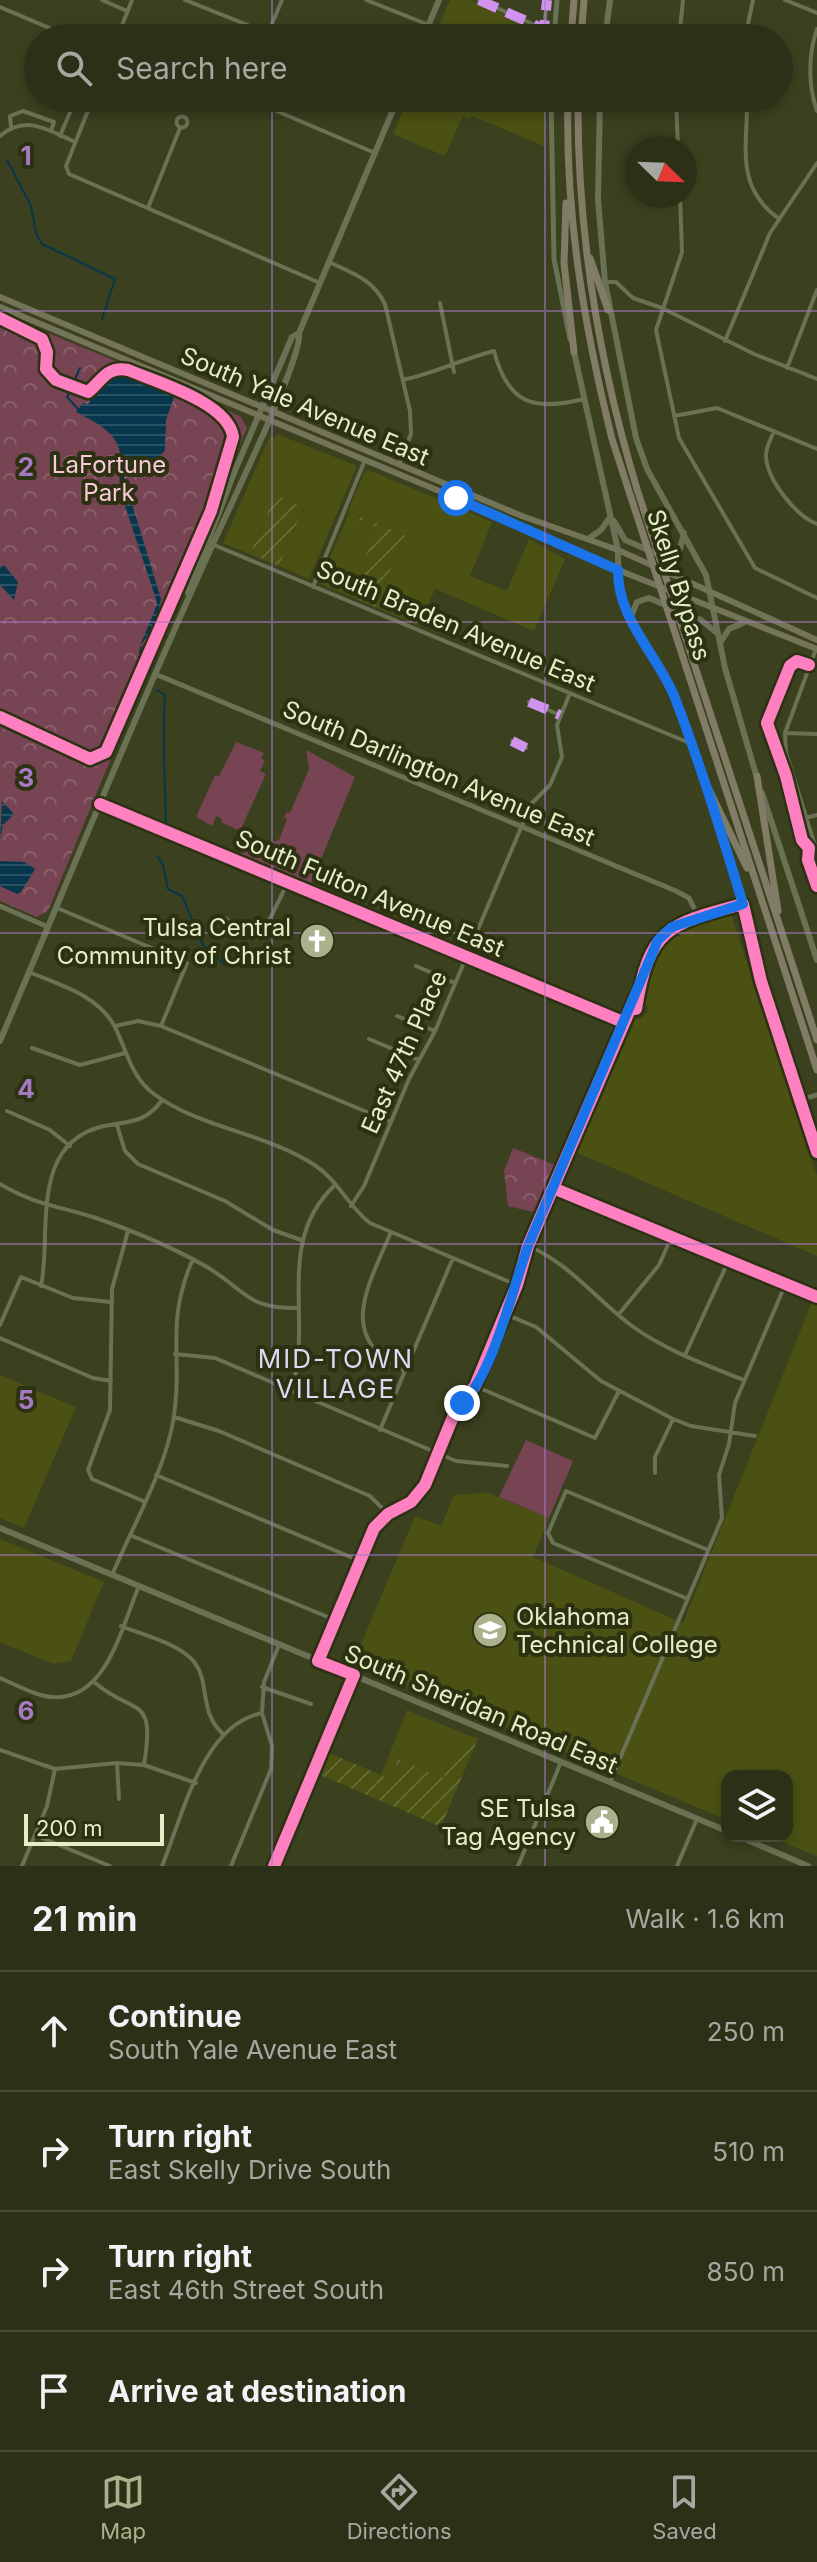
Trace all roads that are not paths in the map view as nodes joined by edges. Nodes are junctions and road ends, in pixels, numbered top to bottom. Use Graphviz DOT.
graph roads {
  1 [pos="102,0"];
  2 [pos="132,0"];
  3 [pos="185,0"];
  4 [pos="207,0"];
  5 [pos="282,0"];
  6 [pos="366,0"];
  7 [pos="439,0"];
  8 [pos="479,0"];
  9 [pos="547,0"];
  10 [pos="557,0"];
  11 [pos="574,0"];
  12 [pos="584,0"];
  13 [pos="610,0"];
  14 [pos="683,0"];
  15 [pos="753,0"];
  16 [pos="785,0"];
  17 [pos="494,3"];
  18 [pos="0,7"];
  19 [pos="204,7"];
  20 [pos="127,11"];
  21 [pos="817,13"];
  22 [pos="40,24"];
  23 [pos="122,24"];
  24 [pos="241,24"];
  25 [pos="272,24"];
  26 [pos="426,24"];
  27 [pos="429,24"];
  28 [pos="534,24"];
  29 [pos="545,24"];
  30 [pos="555,24"];
  31 [pos="572,24"];
  32 [pos="582,24"];
  33 [pos="607,24"];
  34 [pos="680,24"];
  35 [pos="748,24"];
  36 [pos="817,29"];
  37 [pos="24,111"];
  38 [pos="817,111"];
  39 [pos="26,112"];
  40 [pos="70,112"];
  41 [pos="87,112"];
  42 [pos="279,112"];
  43 [pos="392,112"];
  44 [pos="551,112"];
  45 [pos="568,112"];
  46 [pos="579,112"];
  47 [pos="600,112"];
  48 [pos="677,112"];
  49 [pos="747,112"];
  50 [pos="11,127"];
  51 [pos="180,128"];
  52 [pos="51,131"];
  53 [pos="0,136"];
  54 [pos="60,136"];
  55 [pos="678,136"];
  56 [pos="75,142"];
  57 [pos="375,153"];
  58 [pos="817,163"];
  59 [pos="568,169"];
  60 [pos="148,208"];
  61 [pos="680,208"];
  62 [pos="778,218"];
  63 [pos="584,240"];
  64 [pos="329,262"];
  65 [pos="605,282"];
  66 [pos="320,283"];
  67 [pos="817,290"];
  68 [pos="0,297"];
  69 [pos="440,303"];
  70 [pos="0,307"];
  71 [pos="662,308"];
  72 [pos="608,310"];
  73 [pos="299,333"];
  74 [pos="725,341"];
  75 [pos="574,352"];
  76 [pos="453,363"];
  77 [pos="787,368"];
  78 [pos="454,372"];
  79 [pos="817,379"];
  80 [pos="403,380"];
  81 [pos="584,399"];
  82 [pos="262,407"];
  83 [pos="272,411"];
  84 [pos="258,415"];
  85 [pos="674,416"];
  86 [pos="268,420"];
  87 [pos="774,431"];
  88 [pos="817,449"];
  89 [pos="369,452"];
  90 [pos="365,460"];
  91 [pos="399,464"];
  92 [pos="454,488"];
  93 [pos="451,496"];
  94 [pos="610,514"];
  95 [pos="522,516"];
  96 [pos="536,522"];
  97 [pos="518,524"];
  98 [pos="817,524"];
  99 [pos="532,530"];
  100 [pos="684,533"];
  101 [pos="588,539"];
  102 [pos="210,543"];
  103 [pos="618,550"];
  104 [pos="618,570"];
  105 [pos="313,587"];
  106 [pos="710,590"];
  107 [pos="817,598"];
  108 [pos="714,610"];
  109 [pos="630,619"];
  110 [pos="743,623"];
  111 [pos="718,634"];
  112 [pos="817,640"];
  113 [pos="720,643"];
  114 [pos="817,648"];
  115 [pos="809,665"];
  116 [pos="817,670"];
  117 [pos="155,674"];
  118 [pos="570,693"];
  119 [pos="529,702"];
  120 [pos="560,715"];
  121 [pos="785,733"];
  122 [pos="817,734"];
  123 [pos="512,741"];
  124 [pos="692,744"];
  125 [pos="526,748"];
  126 [pos="757,776"];
  127 [pos="703,777"];
  128 [pos="100,804"];
  129 [pos="817,815"];
  130 [pos="806,818"];
  131 [pos="521,827"];
  132 [pos="817,852"];
  133 [pos="288,882"];
  134 [pos="759,891"];
  135 [pos="743,904"];
  136 [pos="0,906"];
  137 [pos="56,908"];
  138 [pos="226,918"];
  139 [pos="699,918"];
  140 [pos="780,925"];
  141 [pos="48,927"];
  142 [pos="466,957"];
  143 [pos="817,960"];
  144 [pos="416,966"];
  145 [pos="29,972"];
  146 [pos="455,983"];
  147 [pos="397,1016"];
  148 [pos="623,1022"];
  149 [pos="115,1026"];
  150 [pos="161,1026"];
  151 [pos="435,1031"];
  152 [pos="1,1036"];
  153 [pos="369,1039"];
  154 [pos="817,1040"];
  155 [pos="32,1048"];
  156 [pos="125,1053"];
  157 [pos="419,1060"];
  158 [pos="817,1070"];
  159 [pos="817,1095"];
  160 [pos="162,1100"];
  161 [pos="800,1100"];
  162 [pos="7,1111"];
  163 [pos="391,1122"];
  164 [pos="117,1125"];
  165 [pos="70,1146"];
  166 [pos="817,1152"];
  167 [pos="0,1184"];
  168 [pos="335,1186"];
  169 [pos="553,1188"];
  170 [pos="44,1206"];
  171 [pos="351,1206"];
  172 [pos="128,1231"];
  173 [pos="391,1232"];
  174 [pos="671,1238"];
  175 [pos="301,1240"];
  176 [pos="528,1246"];
  177 [pos="453,1258"];
  178 [pos="193,1259"];
  179 [pos="728,1262"];
  180 [pos="517,1285"];
  181 [pos="785,1285"];
  182 [pos="41,1286"];
  183 [pos="817,1297"];
  184 [pos="111,1302"];
  185 [pos="299,1308"];
  186 [pos="505,1314"];
  187 [pos="618,1315"];
  188 [pos="0,1325"];
  189 [pos="0,1338"];
  190 [pos="175,1354"];
  191 [pos="685,1355"];
  192 [pos="405,1371"];
  193 [pos="744,1380"];
  194 [pos="111,1381"];
  195 [pos="475,1386"];
  196 [pos="619,1391"];
  197 [pos="291,1392"];
  198 [pos="174,1417"];
  199 [pos="673,1419"];
  200 [pos="380,1430"];
  201 [pos="731,1431"];
  202 [pos="755,1436"];
  203 [pos="438,1454"];
  204 [pos="507,1466"];
  205 [pos="655,1473"];
  206 [pos="155,1475"];
  207 [pos="143,1501"];
  208 [pos="388,1514"];
  209 [pos="0,1528"];
  210 [pos="130,1534"];
  211 [pos="708,1550"];
  212 [pos="360,1561"];
  213 [pos="112,1575"];
  214 [pos="139,1586"];
  215 [pos="688,1599"];
  216 [pos="335,1620"];
  217 [pos="121,1626"];
  218 [pos="279,1645"];
  219 [pos="318,1661"];
  220 [pos="354,1675"];
  221 [pos="0,1678"];
  222 [pos="94,1682"];
  223 [pos="262,1687"];
  224 [pos="311,1704"];
  225 [pos="262,1713"];
  226 [pos="222,1733"];
  227 [pos="0,1751"];
  228 [pos="561,1762"];
  229 [pos="117,1763"];
  230 [pos="144,1765"];
  231 [pos="55,1769"];
  232 [pos="610,1782"];
  233 [pos="196,1783"];
  234 [pos="119,1799"];
  235 [pos="697,1819"];
  236 [pos="721,1829"];
  237 [pos="35,1835"];
  238 [pos="752,1842"];
  239 [pos="22,1866"];
  240 [pos="110,1866"];
  241 [pos="162,1866"];
  242 [pos="231,1866"];
  243 [pos="274,1866"];
  244 [pos="518,1866"];
  245 [pos="677,1866"];
  246 [pos="808,1866"];
  1 -- 20 [label="street"];
  2 -- 20 [label="street"];
  3 -- 19 [label="street"];
  4 -- 19 [label="street"];
  5 -- 25 [label="street"];
  6 -- 26 [label="street"];
  7 -- 27 [label="main road"];
  8 -- 17 [label="street"];
  9 -- 29 [label="street"];
  10 -- 30 [label="street"];
  11 -- 31 [label="highway"];
  12 -- 32 [label="highway"];
  13 -- 33 [label="main road"];
  14 -- 34 [label="street"];
  15 -- 35 [label="street"];
  16 -- 21 [label="street"];
  17 -- 28 [label="street"];
  18 -- 22 [label="street"];
  19 -- 24 [label="street"];
  20 -- 23 [label="street"];
  36 -- 38 [label="street"];
  37 -- 50 [label="street"];
  39 -- 52 [label="street"];
  40 -- 54 [label="street"];
  41 -- 56 [label="street"];
  42 -- 57 [label="street"];
  43 -- 57 [label="main road"];
  44 -- 75 [label="street"];
  45 -- 59 [label="highway, Skelly Bypass"];
  46 -- 63 [label="highway, Skelly Bypass"];
  47 -- 65 [label="main road"];
  48 -- 55 [label="street"];
  49 -- 62 [label="street"];
  50 -- 52 [label="street"];
  50 -- 53 [label="street"];
  51 -- 60 [label="street"];
  52 -- 54 [label="street"];
  54 -- 56 [label="street"];
  56 -- 60 [label="street"];
  57 -- 64 [label="main road"];
  58 -- 62 [label="street"];
  59 -- 75 [label="highway"];
  59 -- 134 [label="highway, Skelly Bypass"];
  60 -- 66 [label="street"];
  61 -- 71 [label="street"];
  62 -- 74 [label="street"];
  63 -- 72 [label="highway"];
  63 -- 140 [label="highway, Skelly Bypass"];
  64 -- 66 [label="main road"];
  64 -- 80 [label="street"];
  65 -- 71 [label="street"];
  65 -- 72 [label="main road"];
  66 -- 73 [label="main road"];
  67 -- 77 [label="street"];
  68 -- 82 [label="main road, South Yale Avenue East"];
  69 -- 76 [label="street"];
  70 -- 84 [label="main road, South Yale Avenue East"];
  71 -- 74 [label="street"];
  71 -- 85 [label="street"];
  72 -- 100 [label="main road"];
  73 -- 82 [label="main road"];
  73 -- 83 [label="main road"];
  74 -- 77 [label="street"];
  75 -- 81 [label="main road"];
  76 -- 78 [label="street"];
  76 -- 80 [label="street"];
  76 -- 81 [label="street"];
  77 -- 79 [label="street"];
  80 -- 91 [label="street"];
  81 -- 94 [label="main road"];
  82 -- 83 [label="main road, South Yale Avenue East"];
  82 -- 84 [label="main road"];
  83 -- 86 [label="main road"];
  83 -- 89 [label="main road, South Yale Avenue East"];
  84 -- 86 [label="main road, South Yale Avenue East"];
  84 -- 102 [label="main road"];
  85 -- 87 [label="street"];
  85 -- 107 [label="street"];
  86 -- 90 [label="main road, South Yale Avenue East"];
  86 -- 102 [label="main road"];
  87 -- 88 [label="street"];
  87 -- 98 [label="street"];
  89 -- 90 [label="main road"];
  89 -- 91 [label="main road, South Yale Avenue East"];
  90 -- 93 [label="main road, South Yale Avenue East"];
  90 -- 105 [label="street"];
  91 -- 92 [label="main road, South Yale Avenue East"];
  92 -- 93 [label="main road"];
  92 -- 95 [label="main road, South Yale Avenue East"];
  93 -- 97 [label="main road, South Yale Avenue East"];
  94 -- 100 [label="main road"];
  94 -- 101 [label="main road"];
  94 -- 103 [label="main road"];
  95 -- 96 [label="main road, South Yale Avenue East"];
  95 -- 97 [label="main road"];
  96 -- 99 [label="main road"];
  96 -- 101 [label="main road, South Yale Avenue East"];
  97 -- 99 [label="main road, South Yale Avenue East"];
  99 -- 104 [label="main road, South Yale Avenue East"];
  100 -- 106 [label="main road"];
  101 -- 103 [label="main road, South Yale Avenue East"];
  102 -- 105 [label="street, South Braden Avenue East"];
  102 -- 117 [label="main road"];
  103 -- 104 [label="main road"];
  103 -- 106 [label="main road, South Yale Avenue East"];
  104 -- 108 [label="main road, South Yale Avenue East"];
  104 -- 109 [label="main road"];
  105 -- 118 [label="street, South Braden Avenue East"];
  106 -- 108 [label="main road"];
  106 -- 112 [label="main road, South Yale Avenue East"];
  108 -- 110 [label="main road, South Yale Avenue East"];
  108 -- 111 [label="main road"];
  109 -- 111 [label="main road"];
  109 -- 124 [label="main road"];
  110 -- 113 [label="main road"];
  110 -- 114 [label="main road, South Yale Avenue East"];
  111 -- 113 [label="main road"];
  113 -- 126 [label="main road"];
  114 -- 115 [label="street"];
  115 -- 116 [label="street"];
  115 -- 121 [label="street"];
  117 -- 128 [label="main road"];
  117 -- 131 [label="street, South Darlington Avenue East"];
  118 -- 120 [label="street, East 47th Place"];
  118 -- 124 [label="street, South Braden Avenue East"];
  119 -- 120 [label="street"];
  120 -- 131 [label="street, East 47th Place"];
  121 -- 122 [label="street"];
  121 -- 130 [label="street"];
  123 -- 125 [label="street"];
  124 -- 127 [label="main road"];
  126 -- 140 [label="highway"];
  126 -- 143 [label="main road"];
  127 -- 134 [label="highway"];
  127 -- 135 [label="main road"];
  128 -- 133 [label="street, South Fulton Avenue East"];
  128 -- 137 [label="main road"];
  129 -- 130 [label="street"];
  130 -- 132 [label="street"];
  131 -- 139 [label="street, South Darlington Avenue East"];
  131 -- 142 [label="street, East 47th Place"];
  133 -- 138 [label="street"];
  133 -- 142 [label="street, South Fulton Avenue East"];
  134 -- 158 [label="highway, Skelly Bypass"];
  135 -- 139 [label="street"];
  135 -- 161 [label="main road"];
  136 -- 141 [label="street"];
  137 -- 141 [label="main road"];
  137 -- 150 [label="street"];
  139 -- 148 [label="street"];
  140 -- 154 [label="highway, Skelly Bypass"];
  141 -- 145 [label="main road"];
  142 -- 146 [label="street, East 47th Place"];
  142 -- 148 [label="street, South Fulton Avenue East"];
  144 -- 146 [label="street"];
  145 -- 149 [label="street"];
  145 -- 152 [label="main road"];
  146 -- 151 [label="street, East 47th Place"];
  147 -- 151 [label="street"];
  148 -- 169 [label="street"];
  149 -- 150 [label="street"];
  149 -- 156 [label="street"];
  150 -- 163 [label="street"];
  151 -- 157 [label="street, East 47th Place"];
  153 -- 157 [label="street"];
  155 -- 156 [label="street"];
  156 -- 160 [label="street"];
  157 -- 163 [label="street, East 47th Place"];
  159 -- 161 [label="street"];
  160 -- 164 [label="street"];
  160 -- 168 [label="street"];
  161 -- 166 [label="main road"];
  162 -- 165 [label="street"];
  163 -- 171 [label="street, East 47th Place"];
  164 -- 165 [label="street"];
  164 -- 175 [label="street"];
  165 -- 170 [label="street"];
  167 -- 170 [label="street"];
  168 -- 171 [label="street"];
  168 -- 175 [label="street"];
  169 -- 174 [label="street"];
  169 -- 176 [label="street"];
  170 -- 172 [label="street"];
  170 -- 182 [label="street"];
  171 -- 173 [label="street"];
  172 -- 178 [label="street"];
  172 -- 184 [label="street"];
  173 -- 177 [label="street"];
  173 -- 192 [label="street"];
  174 -- 179 [label="street"];
  174 -- 187 [label="street"];
  175 -- 185 [label="street"];
  176 -- 180 [label="street"];
  176 -- 187 [label="street"];
  177 -- 180 [label="street"];
  177 -- 192 [label="street"];
  178 -- 185 [label="street"];
  178 -- 190 [label="street"];
  179 -- 181 [label="street"];
  179 -- 191 [label="street"];
  180 -- 186 [label="street"];
  181 -- 183 [label="street"];
  181 -- 193 [label="street"];
  182 -- 184 [label="street"];
  182 -- 188 [label="street"];
  184 -- 194 [label="street"];
  185 -- 197 [label="street"];
  186 -- 195 [label="street"];
  186 -- 196 [label="street"];
  187 -- 191 [label="street"];
  189 -- 194 [label="street"];
  190 -- 197 [label="street"];
  190 -- 198 [label="street"];
  191 -- 193 [label="street"];
  192 -- 200 [label="street"];
  193 -- 201 [label="street"];
  194 -- 207 [label="street"];
  195 -- 196 [label="street"];
  195 -- 203 [label="street"];
  196 -- 199 [label="street"];
  197 -- 200 [label="street"];
  198 -- 206 [label="street"];
  198 -- 208 [label="street"];
  199 -- 201 [label="street"];
  199 -- 205 [label="street"];
  200 -- 203 [label="street"];
  201 -- 202 [label="street"];
  201 -- 211 [label="street"];
  203 -- 204 [label="street"];
  203 -- 208 [label="street"];
  206 -- 207 [label="street"];
  206 -- 212 [label="street"];
  207 -- 210 [label="street"];
  208 -- 212 [label="street"];
  209 -- 213 [label="main road, South Sheridan Road East"];
  210 -- 213 [label="street"];
  210 -- 216 [label="street"];
  211 -- 215 [label="street"];
  211 -- 215 [label="street"];
  212 -- 216 [label="street"];
  213 -- 214 [label="main road, South Sheridan Road East"];
  214 -- 217 [label="street"];
  214 -- 218 [label="main road, South Sheridan Road East"];
  215 -- 232 [label="street"];
  216 -- 219 [label="street"];
  217 -- 222 [label="street"];
  217 -- 226 [label="street"];
  218 -- 219 [label="main road, South Sheridan Road East"];
  218 -- 223 [label="street"];
  219 -- 220 [label="main road, South Sheridan Road East"];
  220 -- 228 [label="main road, South Sheridan Road East"];
  220 -- 243 [label="street"];
  221 -- 222 [label="street"];
  222 -- 230 [label="street"];
  223 -- 224 [label="street"];
  223 -- 225 [label="street"];
  225 -- 226 [label="street"];
  225 -- 242 [label="street"];
  226 -- 233 [label="street"];
  227 -- 231 [label="street"];
  228 -- 232 [label="main road, South Sheridan Road East"];
  228 -- 244 [label="street"];
  229 -- 230 [label="street"];
  229 -- 231 [label="street"];
  229 -- 234 [label="street"];
  230 -- 233 [label="street"];
  231 -- 237 [label="street"];
  232 -- 235 [label="main road, South Sheridan Road East"];
  233 -- 241 [label="street"];
  235 -- 236 [label="main road, South Sheridan Road East"];
  235 -- 245 [label="street"];
  237 -- 239 [label="street"];
  237 -- 240 [label="street"];
  238 -- 246 [label="main road"];
}
